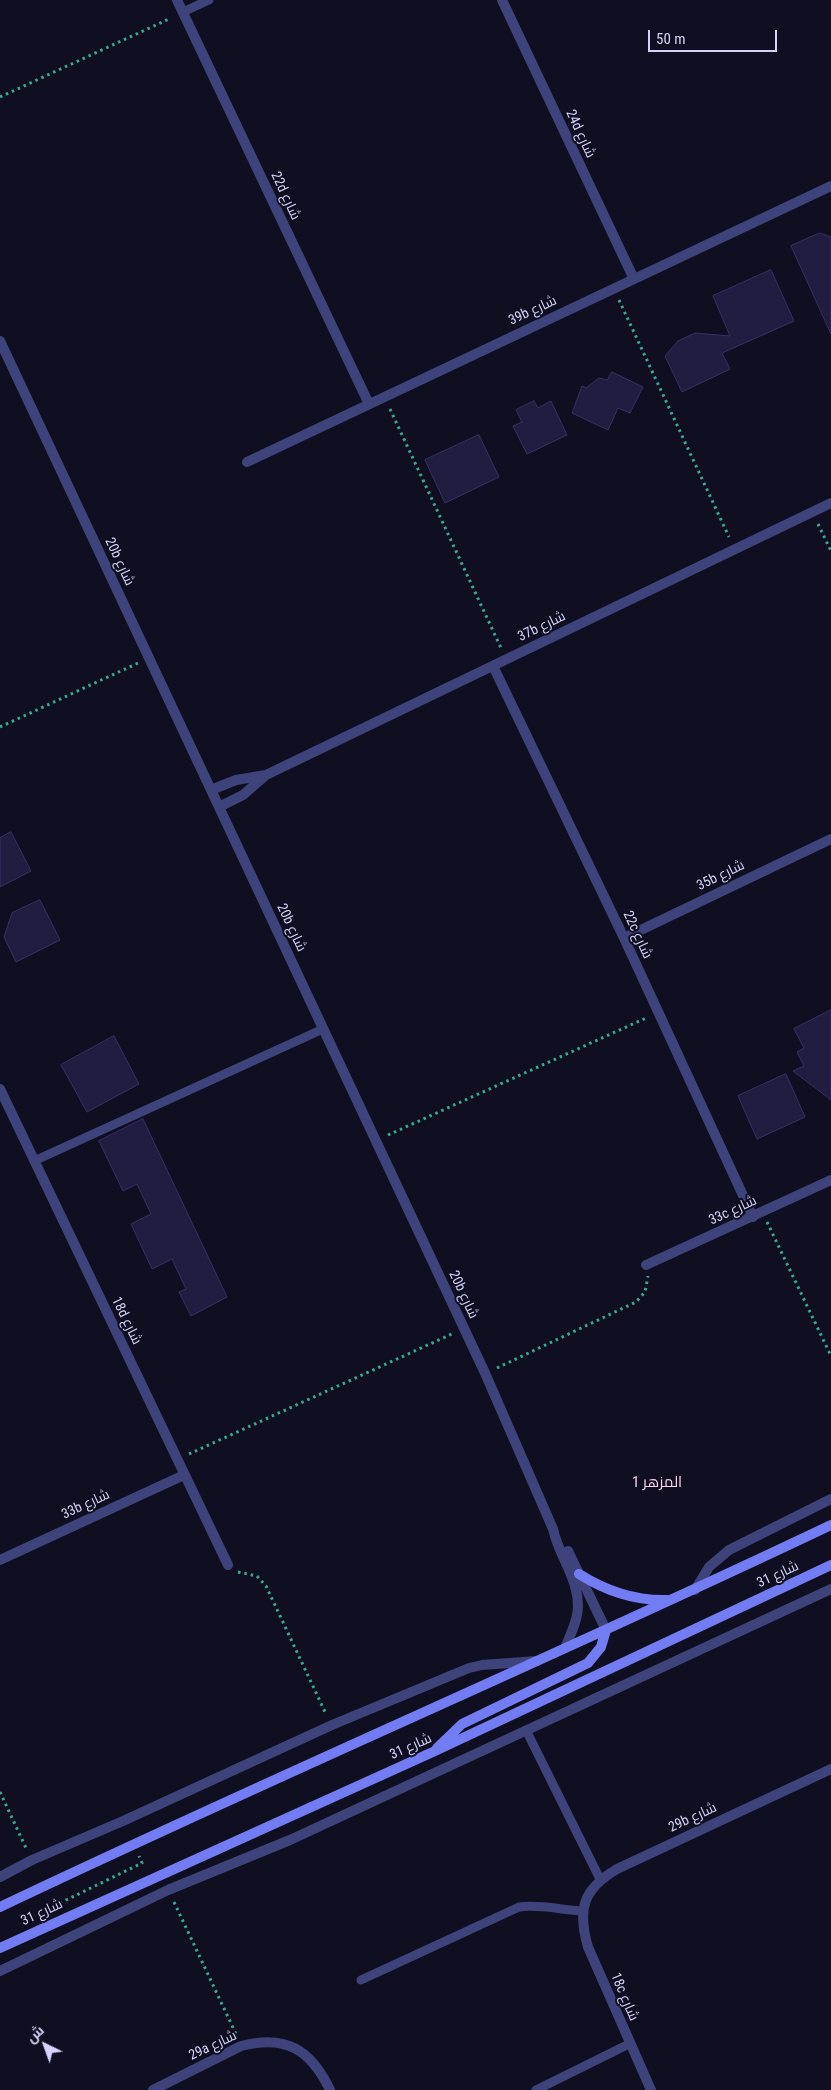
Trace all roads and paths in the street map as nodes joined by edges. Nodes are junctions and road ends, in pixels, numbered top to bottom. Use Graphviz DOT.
graph roads {
  1 [pos="177,0"];
  2 [pos="209,0"];
  3 [pos="502,0"];
  4 [pos="183,12"];
  5 [pos="0,97"];
  6 [pos="831,186"];
  7 [pos="634,279"];
  8 [pos="614,288"];
  9 [pos="0,341"];
  10 [pos="384,397"];
  11 [pos="369,404"];
  12 [pos="247,462"];
  13 [pos="831,503"];
  14 [pos="812,512"];
  15 [pos="735,550"];
  16 [pos="831,551"];
  17 [pos="149,658"];
  18 [pos="507,659"];
  19 [pos="493,666"];
  20 [pos="0,727"];
  21 [pos="266,775"];
  22 [pos="211,790"];
  23 [pos="219,807"];
  24 [pos="831,839"];
  25 [pos="624,938"];
  26 [pos="657,1013"];
  27 [pos="323,1029"];
  28 [pos="0,1089"];
  29 [pos="376,1141"];
  30 [pos="34,1161"];
  31 [pos="831,1180"];
  32 [pos="758,1215"];
  33 [pos="646,1265"];
  34 [pos="464,1328"];
  35 [pos="831,1356"];
  36 [pos="485,1373"];
  37 [pos="177,1459"];
  38 [pos="184,1475"];
  39 [pos="831,1499"];
  40 [pos="831,1525"];
  41 [pos="553,1529"];
  42 [pos="0,1560"];
  43 [pos="228,1565"];
  44 [pos="831,1565"];
  45 [pos="579,1574"];
  46 [pos="831,1589"];
  47 [pos="695,1590"];
  48 [pos="673,1600"];
  49 [pos="606,1630"];
  50 [pos="565,1648"];
  51 [pos="538,1661"];
  52 [pos="332,1725"];
  53 [pos="526,1730"];
  54 [pos="435,1751"];
  55 [pos="831,1769"];
  56 [pos="0,1792"];
  57 [pos="133,1844"];
  58 [pos="32,1860"];
  59 [pos="0,1877"];
  60 [pos="600,1879"];
  61 [pos="168,1890"];
  62 [pos="0,1907"];
  63 [pos="583,1911"];
  64 [pos="62,1919"];
  65 [pos="0,1948"];
  66 [pos="0,1971"];
  67 [pos="361,1980"];
  68 [pos="629,2044"];
  69 [pos="241,2046"];
  70 [pos="153,2090"];
  71 [pos="330,2090"];
  72 [pos="536,2090"];
  73 [pos="650,2090"];
  1 -- 4 [label="street, 22d شارع"];
  2 -- 4 [label="lane"];
  3 -- 7 [label="street, 24d شارع"];
  4 -- 5 [label="path"];
  4 -- 11 [label="street, 22d شارع"];
  6 -- 7 [label="street, 39b شارع"];
  7 -- 8 [label="street, 39b شارع"];
  8 -- 10 [label="street, 39b شارع"];
  8 -- 15 [label="path"];
  9 -- 17 [label="street, 20b شارع"];
  10 -- 11 [label="street, 39b شارع"];
  10 -- 18 [label="path"];
  11 -- 12 [label="street, 39b شارع"];
  13 -- 14 [label="street, 37b شارع"];
  14 -- 15 [label="street, 37b شارع"];
  14 -- 16 [label="path"];
  15 -- 18 [label="street, 37b شارع"];
  17 -- 20 [label="path"];
  17 -- 22 [label="street, 20b شارع"];
  18 -- 19 [label="street, 37b شارع"];
  19 -- 21 [label="street, 37b شارع"];
  19 -- 25 [label="street, 22c شارع"];
  21 -- 22 [label="street, 37b شارع"];
  21 -- 23 [label="street, 37b شارع"];
  22 -- 23 [label="street, 20b شارع"];
  23 -- 27 [label="street, 20b شارع"];
  24 -- 25 [label="street, 35b شارع"];
  25 -- 26 [label="street, 22c شارع"];
  26 -- 29 [label="path"];
  26 -- 32 [label="street, 22c شارع"];
  27 -- 29 [label="street, 20b شارع"];
  27 -- 30 [label="lane"];
  28 -- 30 [label="street, 18d شارع"];
  29 -- 34 [label="street, 20b شارع"];
  30 -- 37 [label="street, 18d شارع"];
  31 -- 32 [label="street, 33c شارع"];
  32 -- 33 [label="street, 33c شارع"];
  32 -- 35 [label="path"];
  33 -- 36 [label="path"];
  34 -- 36 [label="street, 20b شارع"];
  34 -- 37 [label="path"];
  36 -- 41 [label="street, 20b شارع"];
  37 -- 38 [label="street, 18d شارع"];
  38 -- 42 [label="street, 33b شارع"];
  38 -- 43 [label="street, 18d شارع"];
  39 -- 47 [label="street"];
  40 -- 47 [label="street, شارع 31"];
  41 -- 45 [label="street, 20b شارع"];
  41 -- 50 [label="street, 20b شارع"];
  43 -- 52 [label="path"];
  44 -- 54 [label="street, شارع 31"];
  45 -- 48 [label="street"];
  45 -- 49 [label="street, 20b شارع"];
  46 -- 53 [label="street"];
  47 -- 48 [label="street, شارع 31"];
  48 -- 49 [label="street, شارع 31"];
  49 -- 50 [label="street, شارع 31"];
  49 -- 54 [label="street"];
  50 -- 51 [label="street, شارع 31"];
  51 -- 52 [label="street"];
  51 -- 57 [label="street, شارع 31"];
  52 -- 58 [label="street"];
  53 -- 60 [label="lane"];
  53 -- 61 [label="street"];
  54 -- 64 [label="street, شارع 31"];
  55 -- 60 [label="street, 29b شارع"];
  56 -- 58 [label="path"];
  57 -- 62 [label="street, شارع 31"];
  57 -- 64 [label="path"];
  58 -- 59 [label="street"];
  60 -- 63 [label="street"];
  61 -- 66 [label="street"];
  61 -- 69 [label="path"];
  63 -- 67 [label="lane"];
  63 -- 68 [label="street, 18c شارع"];
  64 -- 65 [label="street, شارع 31"];
  68 -- 72 [label="lane"];
  68 -- 73 [label="street, 18c شارع"];
  69 -- 70 [label="street, 29a شارع"];
  69 -- 71 [label="street, 29a شارع"];
}
